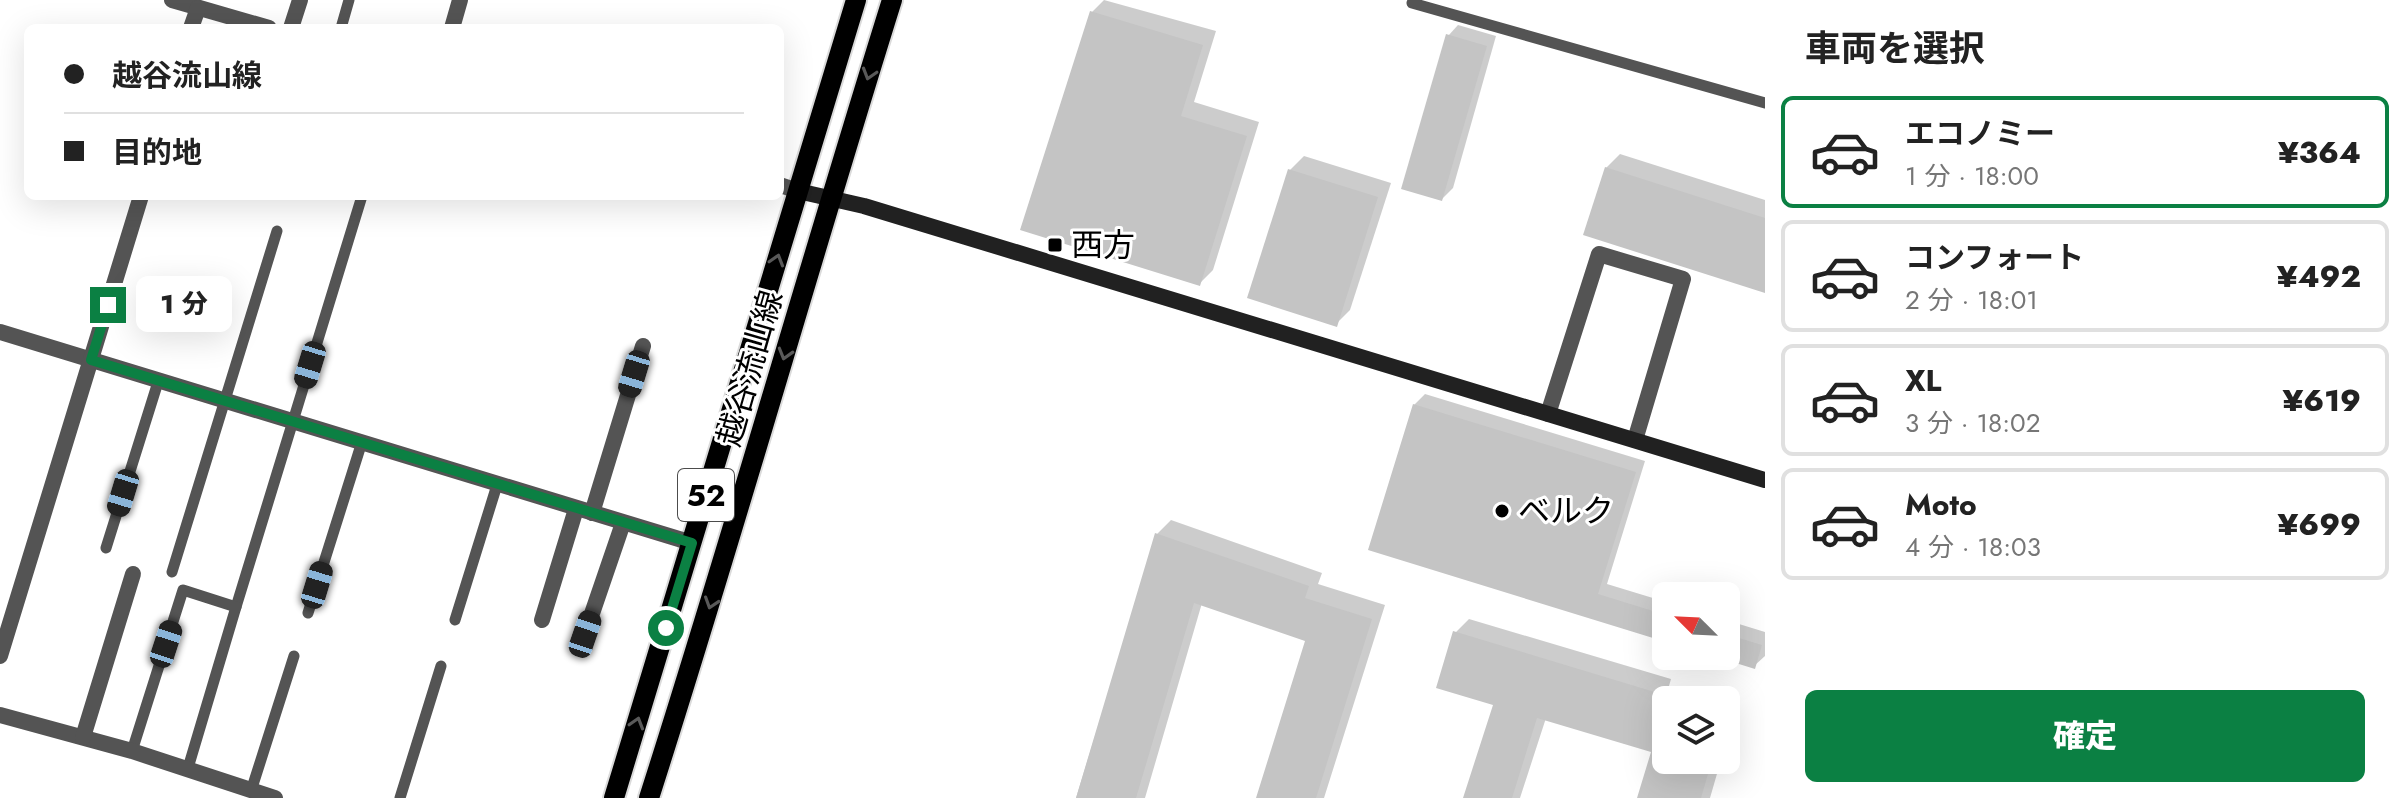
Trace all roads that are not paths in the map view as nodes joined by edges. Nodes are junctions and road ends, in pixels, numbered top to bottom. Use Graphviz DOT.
graph roads {
  1 [pos="172,0"];
  2 [pos="300,0"];
  3 [pos="349,0"];
  4 [pos="460,0"];
  5 [pos="856,0"];
  6 [pos="892,0"];
  7 [pos="1412,3"];
  8 [pos="198,8"];
  9 [pos="192,24"];
  10 [pos="255,24"];
  11 [pos="292,24"];
  12 [pos="342,24"];
  13 [pos="453,24"];
  14 [pos="1765,103"];
  15 [pos="789,188"];
  16 [pos="830,198"];
  17 [pos="140,200"];
  18 [pos="361,200"];
  19 [pos="277,231"];
  20 [pos="0,332"];
  21 [pos="643,346"];
  22 [pos="91,360"];
  23 [pos="158,382"];
  24 [pos="225,402"];
  25 [pos="1548,414"];
  26 [pos="293,421"];
  27 [pos="1635,440"];
  28 [pos="361,445"];
  29 [pos="1765,480"];
  30 [pos="497,485"];
  31 [pos="584,511"];
  32 [pos="623,523"];
  33 [pos="692,543"];
  34 [pos="106,548"];
  35 [pos="172,572"];
  36 [pos="133,574"];
  37 [pos="236,607"];
  38 [pos="308,613"];
  39 [pos="455,620"];
  40 [pos="542,620"];
  41 [pos="585,634"];
  42 [pos="0,656"];
  43 [pos="294,656"];
  44 [pos="441,666"];
  45 [pos="0,715"];
  46 [pos="83,737"];
  47 [pos="132,751"];
  48 [pos="188,768"];
  49 [pos="251,791"];
  50 [pos="275,798"];
  51 [pos="400,798"];
  52 [pos="614,798"];
  53 [pos="649,798"];
  1 -- 8 [label="street"];
  2 -- 11 [label="street"];
  3 -- 12 [label="lane"];
  4 -- 13 [label="street"];
  5 -- 15 [label="main road, 越谷流山線 / 52"];
  6 -- 16 [label="main road, 越谷流山線 / 52, one-way"];
  7 -- 14 [label="lane"];
  8 -- 9 [label="street"];
  8 -- 10 [label="street"];
  15 -- 16 [label="street"];
  33 -- 15 [label="main road, 越谷流山線 / 52, one-way"];
  16 -- 25 [label="street"];
  16 -- 53 [label="main road, 越谷流山線 / 52, one-way"];
  17 -- 22 [label="street"];
  18 -- 26 [label="lane"];
  19 -- 24 [label="lane"];
  20 -- 22 [label="street"];
  21 -- 31 [label="street"];
  22 -- 23 [label="street"];
  22 -- 42 [label="street"];
  23 -- 24 [label="street"];
  23 -- 34 [label="lane"];
  24 -- 26 [label="street"];
  24 -- 35 [label="lane"];
  25 -- 27 [label="street"];
  25 -- 27 [label="street"];
  26 -- 28 [label="street"];
  26 -- 37 [label="lane"];
  27 -- 29 [label="street"];
  28 -- 30 [label="street"];
  28 -- 38 [label="lane"];
  30 -- 31 [label="street"];
  30 -- 39 [label="lane"];
  31 -- 32 [label="street"];
  31 -- 40 [label="street"];
  32 -- 33 [label="street"];
  32 -- 41 [label="street"];
  52 -- 33 [label="main road, 越谷流山線 / 52, one-way"];
  36 -- 46 [label="street"];
  37 -- 47 [label="lane"];
  37 -- 48 [label="lane"];
  43 -- 49 [label="lane"];
  44 -- 51 [label="lane"];
  45 -- 46 [label="street"];
  46 -- 47 [label="street"];
  47 -- 48 [label="street"];
  48 -- 49 [label="street"];
  49 -- 50 [label="street"];
}
